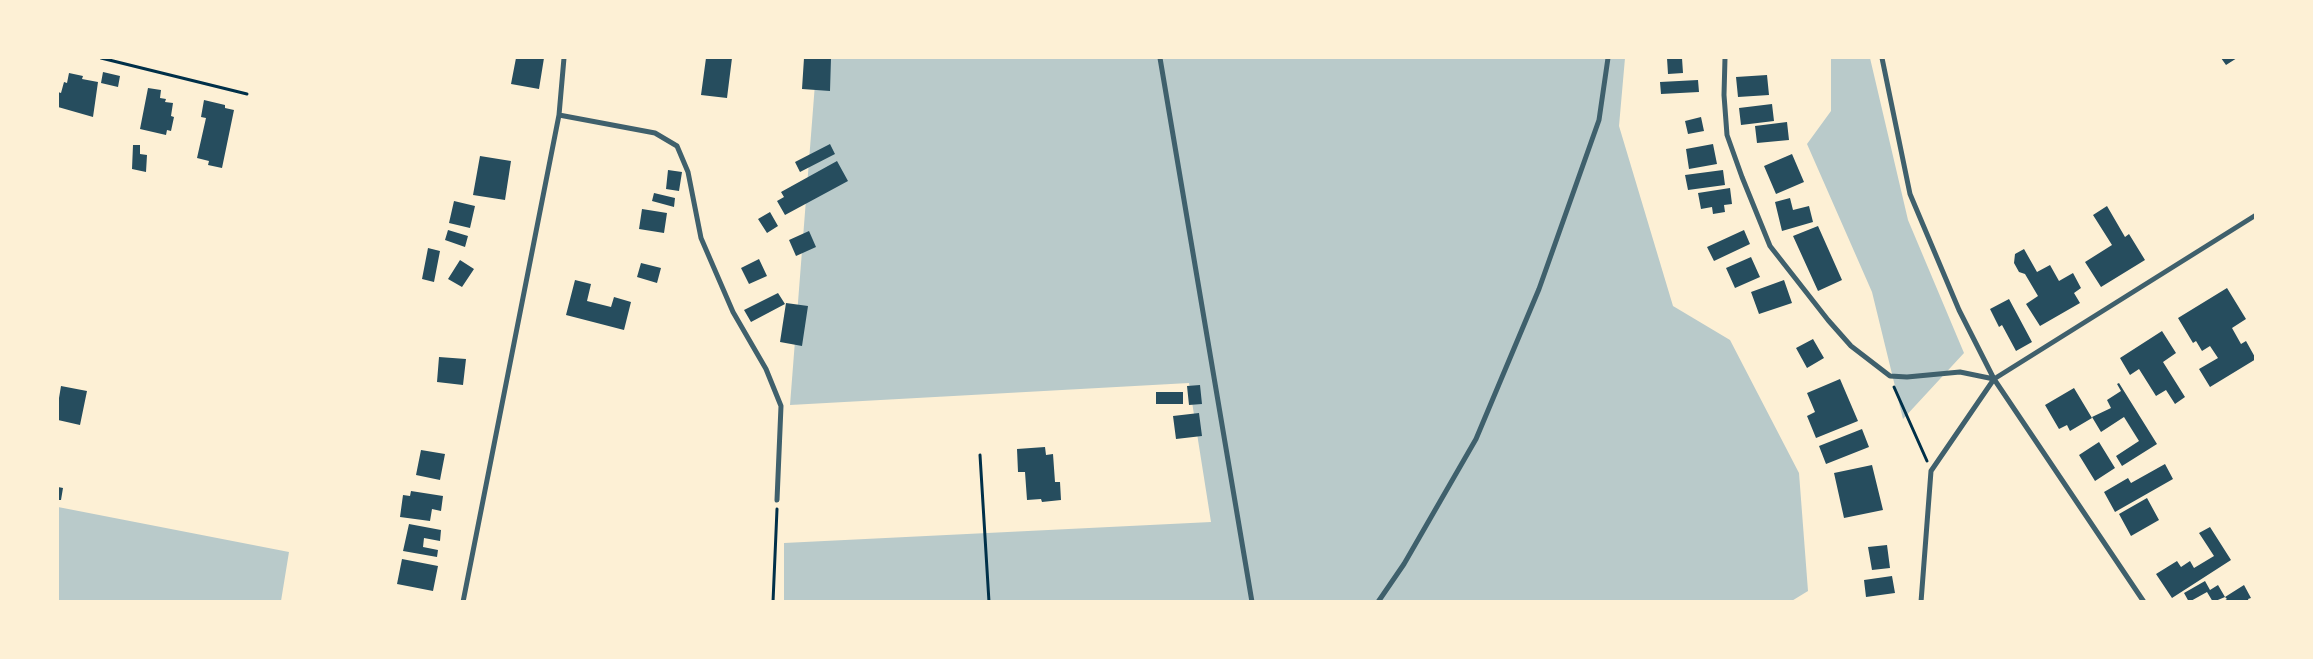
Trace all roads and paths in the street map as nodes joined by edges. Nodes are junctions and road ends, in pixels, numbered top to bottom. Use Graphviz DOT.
graph roads {
  1 [pos="102,58"];
  2 [pos="564,58"];
  3 [pos="1160,58"];
  4 [pos="1608,58"];
  5 [pos="1725,58"];
  6 [pos="1882,58"];
  7 [pos="247,94"];
  8 [pos="559,115"];
  9 [pos="2256,215"];
  10 [pos="1890,376"];
  11 [pos="1994,379"];
  12 [pos="980,455"];
  13 [pos="1931,471"];
  14 [pos="777,500"];
  15 [pos="463,602"];
  16 [pos="773,602"];
  17 [pos="989,602"];
  18 [pos="1252,602"];
  19 [pos="1378,602"];
  20 [pos="1921,602"];
  21 [pos="2144,602"];
  1 -- 7 [label="path"];
  2 -- 8 [label="street"];
  3 -- 18 [label="street"];
  4 -- 19 [label="street"];
  5 -- 10 [label="street"];
  6 -- 11 [label="street"];
  8 -- 14 [label="street"];
  8 -- 15 [label="street"];
  9 -- 11 [label="street"];
  10 -- 11 [label="street"];
  10 -- 13 [label="path"];
  11 -- 13 [label="street"];
  11 -- 21 [label="street"];
  12 -- 17 [label="path"];
  13 -- 20 [label="street"];
  14 -- 16 [label="path"];
}
